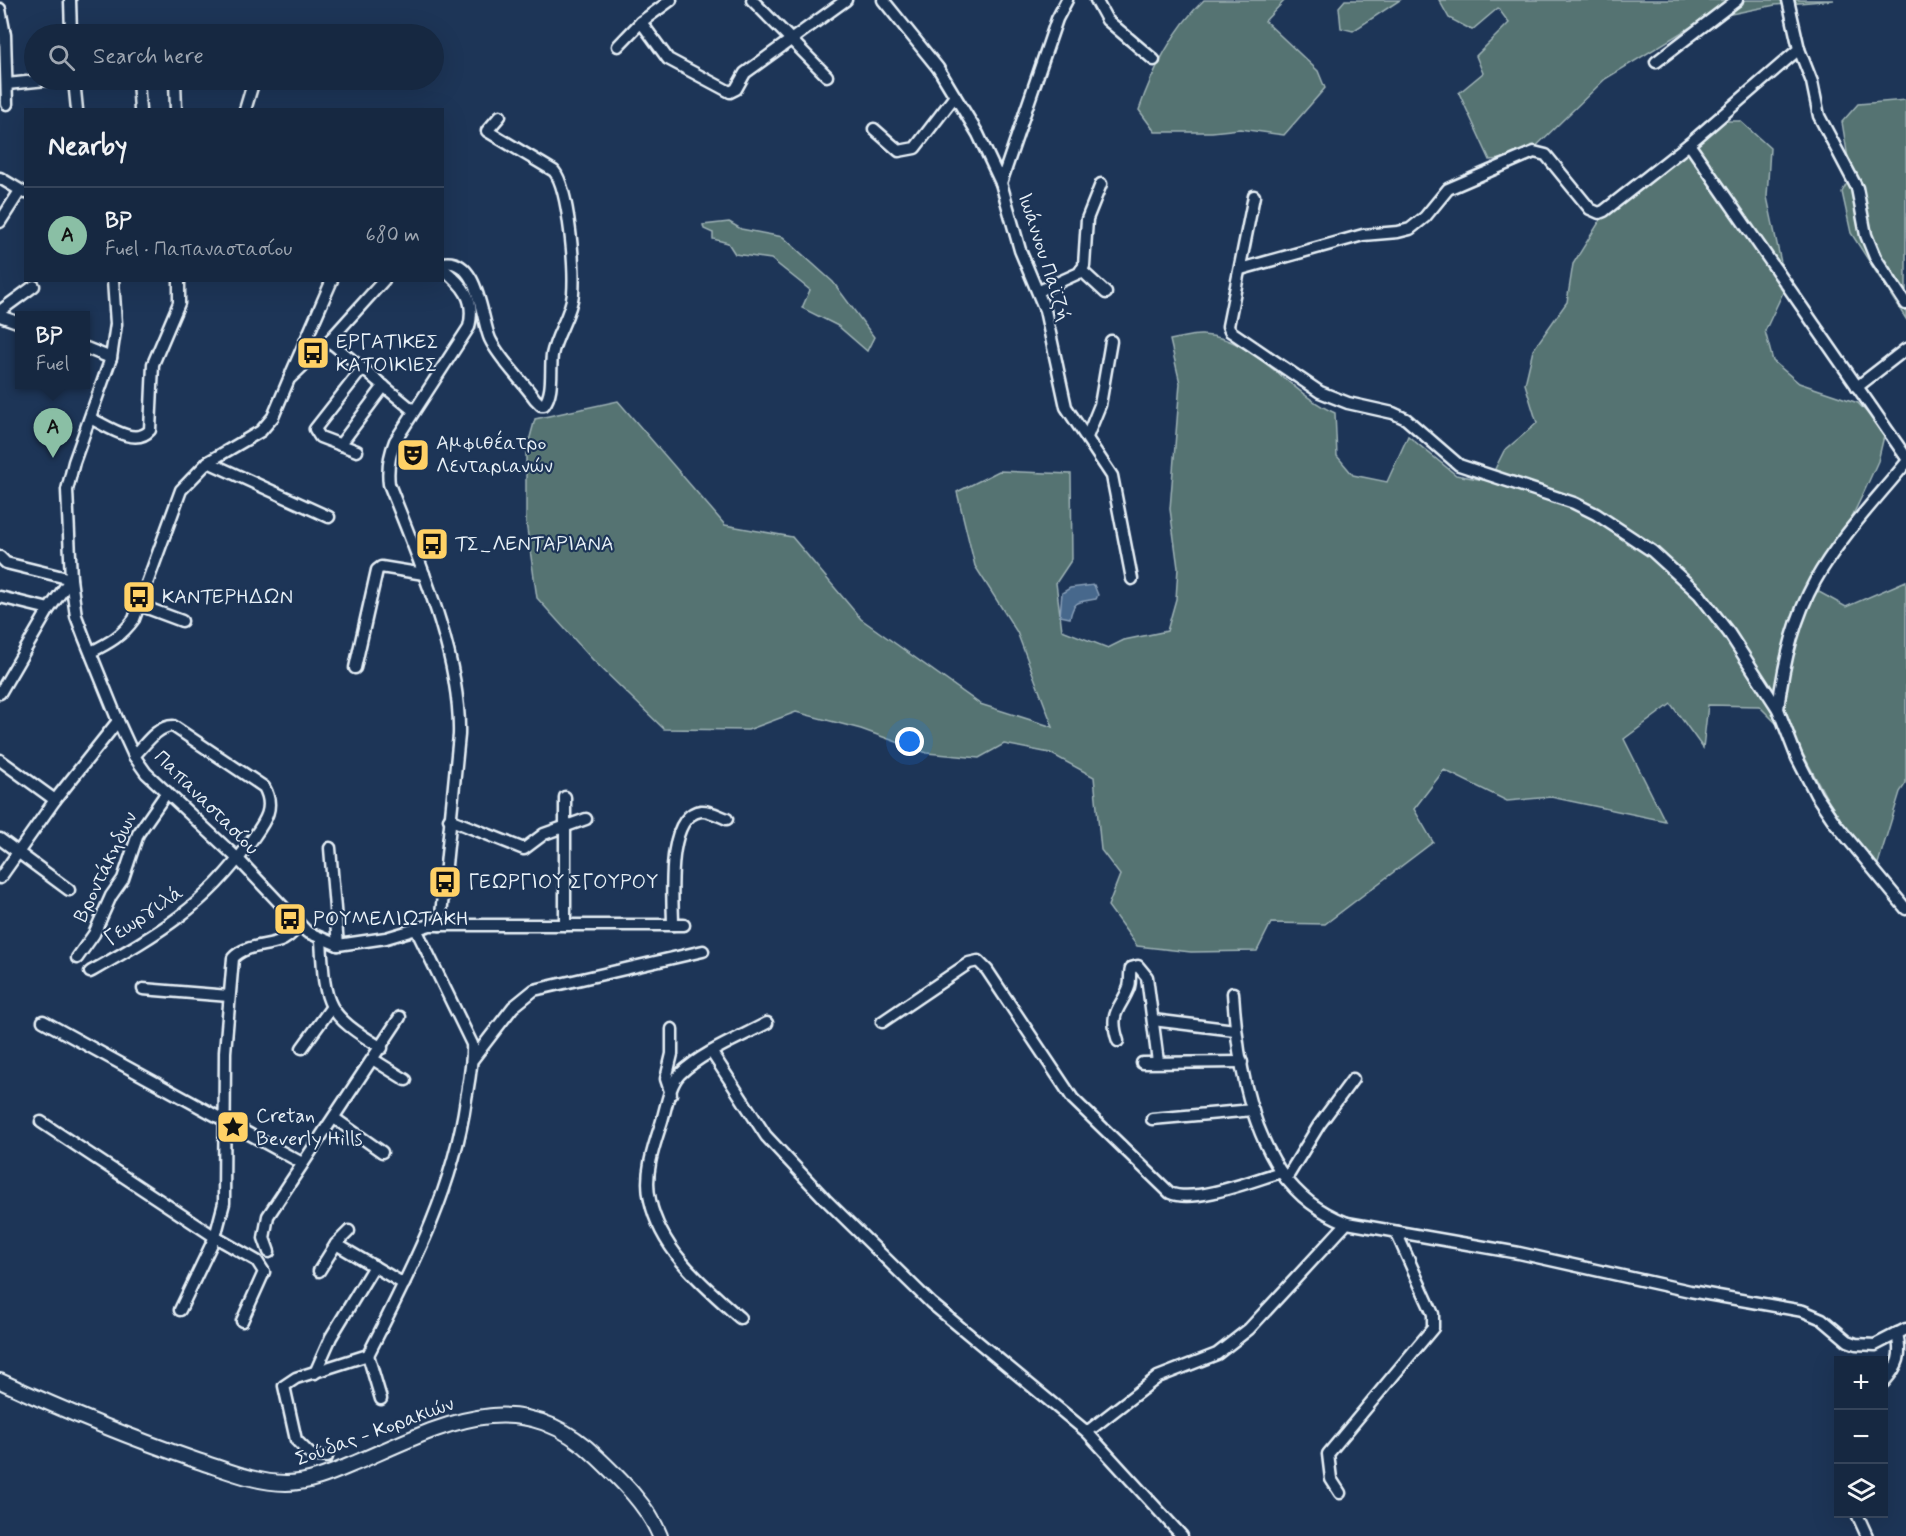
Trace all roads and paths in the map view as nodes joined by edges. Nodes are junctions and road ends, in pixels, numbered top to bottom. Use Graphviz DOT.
graph roads {
  1 [pos="70,0"];
  2 [pos="671,0"];
  3 [pos="752,0"];
  4 [pos="846,0"];
  5 [pos="884,0"];
  6 [pos="894,0"];
  7 [pos="1067,0"];
  8 [pos="1096,0"];
  9 [pos="1737,0"];
  10 [pos="1788,0"];
  11 [pos="0,9"];
  12 [pos="898,16"];
  13 [pos="641,22"];
  14 [pos="71,24"];
  15 [pos="3,36"];
  16 [pos="791,39"];
  17 [pos="618,46"];
  18 [pos="1799,50"];
  19 [pos="1154,60"];
  20 [pos="1656,62"];
  21 [pos="827,76"];
  22 [pos="24,82"];
  23 [pos="7,84"];
  24 [pos="75,90"];
  25 [pos="139,90"];
  26 [pos="175,90"];
  27 [pos="251,90"];
  28 [pos="955,96"];
  29 [pos="8,104"];
  30 [pos="77,108"];
  31 [pos="140,108"];
  32 [pos="176,108"];
  33 [pos="246,108"];
  34 [pos="500,116"];
  35 [pos="874,129"];
  36 [pos="1689,144"];
  37 [pos="0,178"];
  38 [pos="1001,183"];
  39 [pos="1101,184"];
  40 [pos="23,192"];
  41 [pos="1254,196"];
  42 [pos="0,222"];
  43 [pos="444,264"];
  44 [pos="444,267"];
  45 [pos="1241,269"];
  46 [pos="1081,270"];
  47 [pos="113,282"];
  48 [pos="179,282"];
  49 [pos="331,282"];
  50 [pos="382,282"];
  51 [pos="34,286"];
  52 [pos="1039,291"];
  53 [pos="1106,293"];
  54 [pos="1906,304"];
  55 [pos="0,311"];
  56 [pos="0,316"];
  57 [pos="15,321"];
  58 [pos="329,341"];
  59 [pos="1111,341"];
  60 [pos="1906,349"];
  61 [pos="90,350"];
  62 [pos="111,358"];
  63 [pos="362,369"];
  64 [pos="289,378"];
  65 [pos="384,386"];
  66 [pos="1857,387"];
  67 [pos="414,411"];
  68 [pos="90,418"];
  69 [pos="1087,437"];
  70 [pos="340,445"];
  71 [pos="357,451"];
  72 [pos="1906,457"];
  73 [pos="208,462"];
  74 [pos="1906,463"];
  75 [pos="329,517"];
  76 [pos="0,557"];
  77 [pos="424,574"];
  78 [pos="71,579"];
  79 [pos="1132,579"];
  80 [pos="0,597"];
  81 [pos="139,604"];
  82 [pos="50,609"];
  83 [pos="182,621"];
  84 [pos="91,652"];
  85 [pos="355,668"];
  86 [pos="2,686"];
  87 [pos="1778,709"];
  88 [pos="118,722"];
  89 [pos="134,756"];
  90 [pos="0,760"];
  91 [pos="168,792"];
  92 [pos="565,797"];
  93 [pos="56,800"];
  94 [pos="449,819"];
  95 [pos="586,819"];
  96 [pos="727,819"];
  97 [pos="564,828"];
  98 [pos="0,838"];
  99 [pos="330,848"];
  100 [pos="19,852"];
  101 [pos="238,859"];
  102 [pos="0,878"];
  103 [pos="69,890"];
  104 [pos="1906,909"];
  105 [pos="298,923"];
  106 [pos="440,925"];
  107 [pos="565,925"];
  108 [pos="416,929"];
  109 [pos="321,940"];
  110 [pos="338,945"];
  111 [pos="703,951"];
  112 [pos="76,958"];
  113 [pos="90,972"];
  114 [pos="143,989"];
  115 [pos="1233,993"];
  116 [pos="229,996"];
  117 [pos="331,1008"];
  118 [pos="400,1017"];
  119 [pos="1153,1020"];
  120 [pos="42,1021"];
  121 [pos="882,1022"];
  122 [pos="767,1023"];
  123 [pos="672,1029"];
  124 [pos="1235,1030"];
  125 [pos="1118,1041"];
  126 [pos="302,1048"];
  127 [pos="382,1048"];
  128 [pos="712,1053"];
  129 [pos="473,1059"];
  130 [pos="374,1060"];
  131 [pos="1158,1062"];
  132 [pos="1242,1062"];
  133 [pos="1142,1063"];
  134 [pos="1353,1079"];
  135 [pos="406,1080"];
  136 [pos="671,1094"];
  137 [pos="1253,1110"];
  138 [pos="334,1118"];
  139 [pos="224,1119"];
  140 [pos="1152,1119"];
  141 [pos="41,1122"];
  142 [pos="382,1152"];
  143 [pos="302,1163"];
  144 [pos="1283,1176"];
  145 [pos="1347,1223"];
  146 [pos="349,1231"];
  147 [pos="1396,1232"];
  148 [pos="215,1237"];
  149 [pos="336,1244"];
  150 [pos="269,1252"];
  151 [pos="374,1266"];
  152 [pos="319,1271"];
  153 [pos="404,1284"];
  154 [pos="180,1310"];
  155 [pos="740,1318"];
  156 [pos="242,1321"];
  157 [pos="1901,1331"];
  158 [pos="368,1355"];
  159 [pos="315,1373"];
  160 [pos="1888,1377"];
  161 [pos="0,1381"];
  162 [pos="381,1399"];
  163 [pos="1087,1432"];
  164 [pos="327,1457"];
  165 [pos="1340,1493"];
  166 [pos="1859,1518"];
  167 [pos="1865,1535"];
  168 [pos="660,1536"];
  169 [pos="1182,1536"];
  1 -- 14 [label="street"];
  2 -- 13 [label="street"];
  3 -- 16 [label="street"];
  4 -- 16 [label="street"];
  5 -- 12 [label="street, Ιωάννου Παϊζή"];
  6 -- 12 [label="street"];
  7 -- 38 [label="street"];
  8 -- 19 [label="street"];
  9 -- 20 [label="street"];
  10 -- 18 [label="street"];
  11 -- 15 [label="street"];
  12 -- 28 [label="street, Ιωάννου Παϊζή"];
  13 -- 16 [label="street"];
  13 -- 17 [label="street"];
  15 -- 23 [label="street"];
  16 -- 21 [label="street"];
  18 -- 36 [label="street"];
  18 -- 54 [label="street"];
  22 -- 23 [label="street"];
  23 -- 29 [label="street"];
  24 -- 30 [label="street"];
  25 -- 31 [label="street"];
  26 -- 32 [label="street"];
  27 -- 33 [label="street"];
  28 -- 35 [label="street"];
  28 -- 38 [label="street, Ιωάννου Παϊζή"];
  34 -- 43 [label="street"];
  36 -- 45 [label="street"];
  36 -- 66 [label="street"];
  37 -- 40 [label="street"];
  38 -- 52 [label="street, Ιωάννου Παϊζή"];
  39 -- 46 [label="street"];
  40 -- 42 [label="street"];
  41 -- 45 [label="street"];
  44 -- 67 [label="street"];
  45 -- 87 [label="street"];
  46 -- 52 [label="street"];
  46 -- 53 [label="street"];
  47 -- 62 [label="street, Παπαναστασίου"];
  48 -- 68 [label="street"];
  49 -- 64 [label="street"];
  50 -- 58 [label="street"];
  51 -- 55 [label="street"];
  52 -- 69 [label="street, Ιωάννου Παϊζή"];
  56 -- 57 [label="street"];
  58 -- 63 [label="street"];
  58 -- 64 [label="street"];
  59 -- 69 [label="street"];
  60 -- 66 [label="street"];
  61 -- 62 [label="street"];
  62 -- 68 [label="street, Παπαναστασίου"];
  63 -- 65 [label="street"];
  63 -- 70 [label="street"];
  64 -- 73 [label="street"];
  65 -- 67 [label="street"];
  65 -- 70 [label="street"];
  66 -- 72 [label="street"];
  67 -- 77 [label="street"];
  68 -- 78 [label="street, Παπαναστασίου"];
  69 -- 79 [label="street, Ιωάννου Παϊζή"];
  70 -- 71 [label="street"];
  73 -- 75 [label="street"];
  73 -- 81 [label="street"];
  74 -- 87 [label="street"];
  76 -- 78 [label="street"];
  77 -- 85 [label="street"];
  77 -- 94 [label="street"];
  78 -- 82 [label="street"];
  78 -- 84 [label="street, Παπαναστασίου"];
  80 -- 82 [label="street"];
  81 -- 83 [label="street"];
  81 -- 84 [label="street"];
  82 -- 86 [label="street"];
  84 -- 88 [label="street, Παπαναστασίου"];
  87 -- 104 [label="street"];
  88 -- 89 [label="street, Παπαναστασίου"];
  88 -- 93 [label="street"];
  89 -- 91 [label="street, Παπαναστασίου"];
  89 -- 101 [label="street, Γεωργιλά"];
  90 -- 93 [label="street"];
  91 -- 101 [label="street, Παπαναστασίου"];
  91 -- 112 [label="street, Βροντάκηδων"];
  92 -- 97 [label="street"];
  93 -- 100 [label="street"];
  94 -- 97 [label="street"];
  94 -- 106 [label="street"];
  95 -- 97 [label="street"];
  96 -- 107 [label="street, Παπαναστασίου"];
  97 -- 107 [label="street"];
  98 -- 100 [label="street"];
  99 -- 110 [label="street"];
  100 -- 102 [label="street"];
  100 -- 103 [label="street"];
  101 -- 105 [label="street, Παπαναστασίου"];
  101 -- 113 [label="street, Γεωργιλά"];
  105 -- 109 [label="street, Παπαναστασίου"];
  105 -- 116 [label="street"];
  106 -- 107 [label="street, Παπαναστασίου"];
  106 -- 108 [label="street, Παπαναστασίου"];
  108 -- 110 [label="street, Παπαναστασίου"];
  108 -- 129 [label="street"];
  109 -- 110 [label="street, Παπαναστασίου"];
  109 -- 117 [label="street"];
  111 -- 129 [label="street"];
  114 -- 116 [label="street"];
  115 -- 124 [label="street"];
  116 -- 139 [label="street"];
  117 -- 126 [label="street"];
  117 -- 127 [label="street"];
  118 -- 127 [label="street"];
  119 -- 124 [label="street"];
  119 -- 125 [label="street"];
  119 -- 131 [label="street"];
  120 -- 139 [label="street"];
  121 -- 144 [label="street"];
  122 -- 128 [label="street"];
  123 -- 136 [label="street"];
  124 -- 132 [label="street"];
  127 -- 130 [label="street"];
  128 -- 136 [label="street"];
  128 -- 163 [label="street"];
  129 -- 153 [label="street"];
  130 -- 135 [label="street"];
  130 -- 138 [label="street"];
  131 -- 132 [label="street"];
  131 -- 133 [label="street"];
  132 -- 137 [label="street"];
  134 -- 144 [label="street"];
  136 -- 155 [label="street"];
  137 -- 140 [label="street"];
  137 -- 144 [label="street"];
  138 -- 142 [label="street"];
  138 -- 143 [label="street"];
  139 -- 143 [label="street"];
  139 -- 148 [label="street"];
  141 -- 148 [label="street"];
  143 -- 150 [label="street"];
  144 -- 145 [label="street"];
  145 -- 147 [label="street"];
  145 -- 163 [label="street"];
  146 -- 149 [label="street"];
  147 -- 157 [label="street"];
  147 -- 165 [label="street"];
  148 -- 154 [label="street"];
  148 -- 156 [label="street"];
  149 -- 151 [label="street"];
  149 -- 152 [label="street"];
  151 -- 153 [label="street"];
  151 -- 159 [label="street"];
  153 -- 158 [label="street"];
  157 -- 160 [label="street"];
  158 -- 159 [label="street"];
  158 -- 162 [label="street"];
  159 -- 164 [label="street"];
  161 -- 168 [label="main road, Σούδας - Κορακιών"];
  163 -- 169 [label="street"];
  166 -- 167 [label="street"];
}
